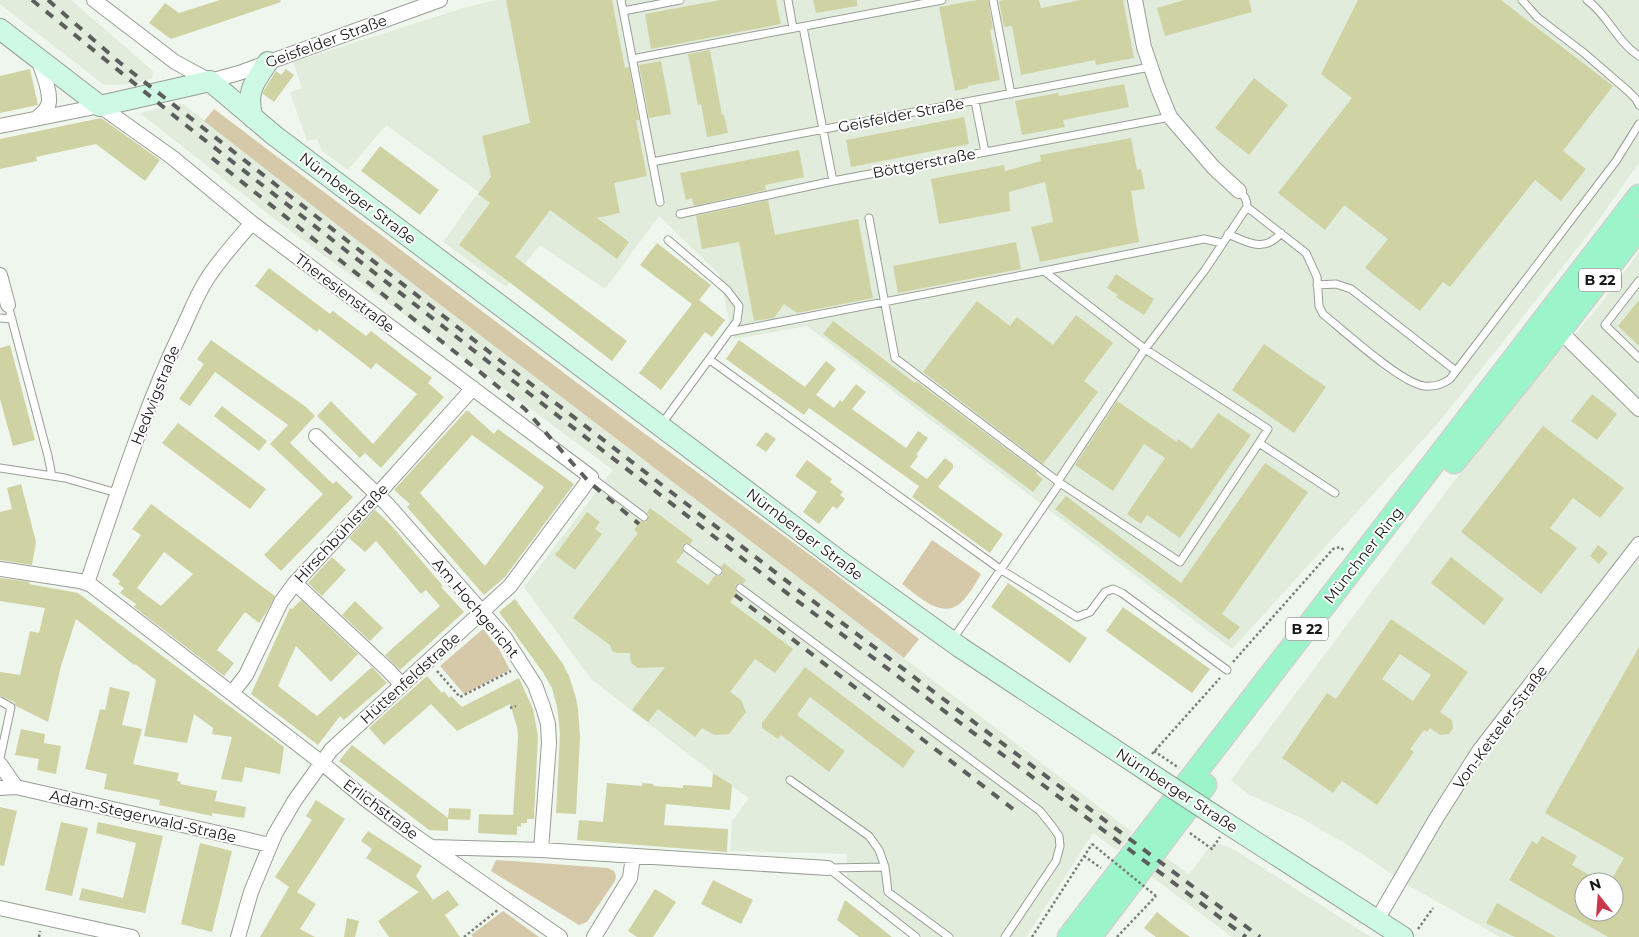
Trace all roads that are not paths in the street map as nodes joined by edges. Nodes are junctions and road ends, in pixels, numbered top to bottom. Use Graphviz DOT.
graph roads {
  1 [pos="94,0"];
  2 [pos="440,0"];
  3 [pos="621,0"];
  4 [pos="680,0"];
  5 [pos="788,0"];
  6 [pos="942,0"];
  7 [pos="993,0"];
  8 [pos="1135,0"];
  9 [pos="1522,0"];
  10 [pos="1587,0"];
  11 [pos="623,11"];
  12 [pos="803,27"];
  13 [pos="793,28"];
  14 [pos="0,29"];
  15 [pos="1639,56"];
  16 [pos="38,58"];
  17 [pos="632,59"];
  18 [pos="268,62"];
  19 [pos="1150,67"];
  20 [pos="210,81"];
  21 [pos="1011,94"];
  22 [pos="975,101"];
  23 [pos="100,106"];
  24 [pos="1639,106"];
  25 [pos="1170,117"];
  26 [pos="37,118"];
  27 [pos="254,118"];
  28 [pos="1639,124"];
  29 [pos="0,126"];
  30 [pos="823,130"];
  31 [pos="984,152"];
  32 [pos="652,162"];
  33 [pos="832,181"];
  34 [pos="1239,191"];
  35 [pos="1639,196"];
  36 [pos="660,202"];
  37 [pos="1246,207"];
  38 [pos="680,214"];
  39 [pos="869,218"];
  40 [pos="252,223"];
  41 [pos="1639,228"];
  42 [pos="1281,233"];
  43 [pos="1228,234"];
  44 [pos="668,240"];
  45 [pos="1222,243"];
  46 [pos="1044,271"];
  47 [pos="0,275"];
  48 [pos="1639,281"];
  49 [pos="1318,285"];
  50 [pos="885,302"];
  51 [pos="10,312"];
  52 [pos="0,318"];
  53 [pos="1551,326"];
  54 [pos="729,332"];
  55 [pos="1146,349"];
  56 [pos="1639,358"];
  57 [pos="710,360"];
  58 [pos="1456,371"];
  59 [pos="473,388"];
  60 [pos="1639,409"];
  61 [pos="661,425"];
  62 [pos="316,436"];
  63 [pos="1259,444"];
  64 [pos="0,468"];
  65 [pos="52,476"];
  66 [pos="591,477"];
  67 [pos="1059,482"];
  68 [pos="117,493"];
  69 [pos="1335,493"];
  70 [pos="378,494"];
  71 [pos="644,517"];
  72 [pos="1639,544"];
  73 [pos="687,548"];
  74 [pos="0,568"];
  75 [pos="1000,569"];
  76 [pos="718,572"];
  77 [pos="87,583"];
  78 [pos="294,583"];
  79 [pos="740,588"];
  80 [pos="482,612"];
  81 [pos="951,641"];
  82 [pos="1226,670"];
  83 [pos="402,685"];
  84 [pos="232,693"];
  85 [pos="0,701"];
  86 [pos="0,758"];
  87 [pos="322,763"];
  88 [pos="0,764"];
  89 [pos="790,780"];
  90 [pos="16,787"];
  91 [pos="0,788"];
  92 [pos="270,845"];
  93 [pos="432,847"];
  94 [pos="541,850"];
  95 [pos="633,856"];
  96 [pos="885,867"];
  97 [pos="828,868"];
  98 [pos="0,908"];
  99 [pos="1377,920"];
  100 [pos="1411,933"];
  101 [pos="132,937"];
  102 [pos="238,937"];
  103 [pos="560,937"];
  104 [pos="594,937"];
  105 [pos="916,937"];
  106 [pos="949,937"];
  107 [pos="1005,937"];
  108 [pos="1069,937"];
  109 [pos="1090,937"];
  1 -- 20 [label="street"];
  2 -- 18 [label="street, Geisfelder Straße"];
  3 -- 11 [label="lane"];
  4 -- 11 [label="lane"];
  5 -- 13 [label="lane"];
  6 -- 12 [label="lane"];
  7 -- 21 [label="lane"];
  8 -- 19 [label="street"];
  9 -- 24 [label="lane"];
  10 -- 15 [label="lane"];
  11 -- 17 [label="lane"];
  12 -- 13 [label="lane"];
  12 -- 30 [label="lane"];
  13 -- 17 [label="lane"];
  14 -- 16 [label="street"];
  16 -- 23 [label="street"];
  16 -- 26 [label="street"];
  17 -- 32 [label="lane"];
  18 -- 20 [label="street, Geisfelder Straße"];
  18 -- 27 [label="street"];
  19 -- 21 [label="lane, Geisfelder Straße"];
  19 -- 25 [label="street"];
  20 -- 23 [label="street"];
  20 -- 27 [label="street, Nürnberger Straße"];
  21 -- 22 [label="lane, Geisfelder Straße"];
  22 -- 30 [label="lane, Geisfelder Straße"];
  22 -- 31 [label="lane"];
  23 -- 26 [label="street"];
  23 -- 40 [label="street, Theresienstraße"];
  25 -- 31 [label="lane, Böttgerstraße"];
  25 -- 34 [label="street"];
  26 -- 29 [label="street"];
  27 -- 61 [label="street, Nürnberger Straße"];
  28 -- 58 [label="lane"];
  30 -- 32 [label="lane, Geisfelder Straße"];
  30 -- 33 [label="lane"];
  31 -- 33 [label="lane, Böttgerstraße"];
  32 -- 36 [label="lane"];
  33 -- 38 [label="lane, Böttgerstraße"];
  34 -- 37 [label="lane"];
  35 -- 53 [label="main road, Münchner Ring / B 22"];
  37 -- 42 [label="lane"];
  37 -- 43 [label="lane"];
  39 -- 50 [label="lane"];
  40 -- 59 [label="street, Theresienstraße"];
  40 -- 68 [label="street, Hedwigstraße"];
  41 -- 53 [label="main road, Münchner Ring / B 22"];
  42 -- 43 [label="lane"];
  42 -- 49 [label="lane"];
  43 -- 45 [label="lane"];
  44 -- 54 [label="lane"];
  45 -- 46 [label="lane"];
  45 -- 55 [label="lane"];
  46 -- 50 [label="lane"];
  46 -- 55 [label="lane"];
  47 -- 51 [label="street"];
  48 -- 56 [label="lane"];
  49 -- 58 [label="lane"];
  49 -- 58 [label="lane"];
  50 -- 54 [label="lane"];
  50 -- 67 [label="lane"];
  51 -- 52 [label="lane"];
  51 -- 65 [label="lane"];
  53 -- 60 [label="street"];
  53 -- 108 [label="main road, Münchner Ring / B 22"];
  53 -- 109 [label="main road, Münchner Ring / B 22"];
  54 -- 57 [label="lane"];
  55 -- 63 [label="lane"];
  55 -- 67 [label="lane"];
  57 -- 61 [label="lane"];
  57 -- 75 [label="lane"];
  59 -- 66 [label="street, Theresienstraße"];
  59 -- 70 [label="street, Hirschbühlstraße"];
  61 -- 81 [label="street, Nürnberger Straße"];
  62 -- 70 [label="street, Am Hochgericht"];
  63 -- 67 [label="lane"];
  63 -- 69 [label="lane"];
  64 -- 65 [label="lane"];
  65 -- 68 [label="lane"];
  66 -- 71 [label="lane"];
  66 -- 80 [label="street, Hüttenfeldstraße"];
  67 -- 75 [label="lane"];
  68 -- 77 [label="street, Hedwigstraße"];
  70 -- 78 [label="street, Hirschbühlstraße"];
  70 -- 80 [label="street, Am Hochgericht"];
  72 -- 99 [label="street, Von-Ketteler-Straße"];
  73 -- 76 [label="lane"];
  74 -- 77 [label="street, Erlichstraße"];
  75 -- 81 [label="lane"];
  75 -- 82 [label="lane"];
  77 -- 84 [label="street, Erlichstraße"];
  78 -- 83 [label="street"];
  78 -- 84 [label="street, Hirschbühlstraße"];
  79 -- 107 [label="lane"];
  80 -- 83 [label="street, Hüttenfeldstraße"];
  80 -- 94 [label="street, Am Hochgericht"];
  81 -- 99 [label="street, Nürnberger Straße, bridge"];
  83 -- 87 [label="street, Hüttenfeldstraße"];
  84 -- 87 [label="street, Erlichstraße"];
  85 -- 86 [label="lane"];
  87 -- 92 [label="street, Hüttenfeldstraße"];
  87 -- 93 [label="street, Erlichstraße"];
  88 -- 90 [label="street"];
  89 -- 96 [label="lane"];
  90 -- 91 [label="street, Adam-Stegerwald-Straße"];
  90 -- 92 [label="street, Adam-Stegerwald-Straße"];
  92 -- 102 [label="street, Hüttenfeldstraße"];
  93 -- 94 [label="street, Erlichstraße"];
  93 -- 103 [label="street"];
  94 -- 95 [label="street, Erlichstraße"];
  95 -- 97 [label="street, Erlichstraße"];
  95 -- 104 [label="street"];
  96 -- 97 [label="lane"];
  96 -- 106 [label="lane"];
  97 -- 105 [label="lane"];
  98 -- 101 [label="street"];
  99 -- 100 [label="street, Nürnberger Straße"];
}
